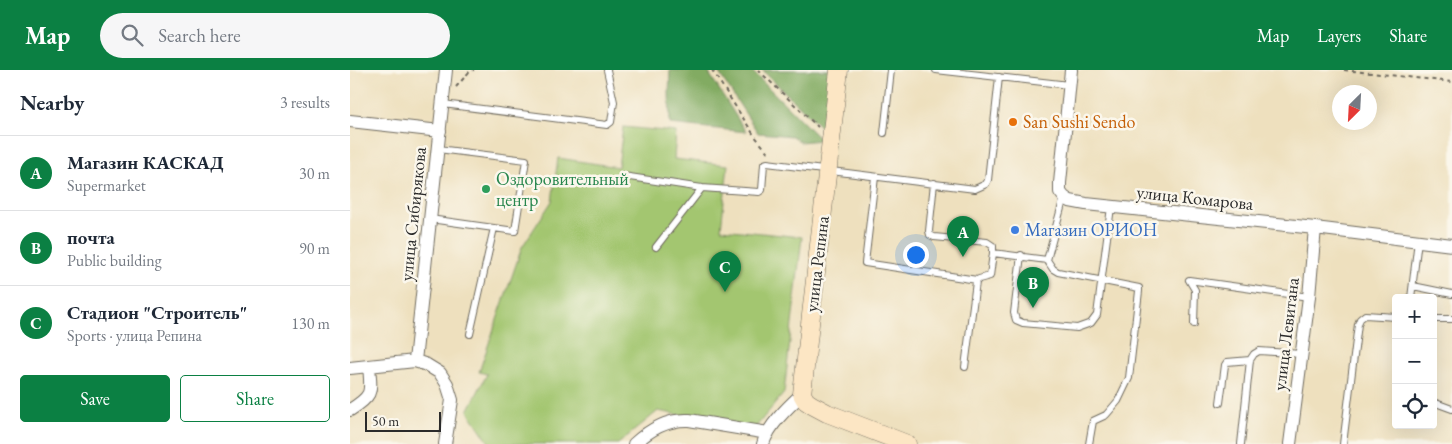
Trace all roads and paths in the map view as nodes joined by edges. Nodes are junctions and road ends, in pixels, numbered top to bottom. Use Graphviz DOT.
graph roads {
  1 [pos="446,70"];
  2 [pos="474,70"];
  3 [pos="607,70"];
  4 [pos="712,70"];
  5 [pos="758,70"];
  6 [pos="840,70"];
  7 [pos="891,70"];
  8 [pos="936,70"];
  9 [pos="1071,70"];
  10 [pos="1344,70"];
  11 [pos="999,77"];
  12 [pos="1452,82"];
  13 [pos="1069,85"];
  14 [pos="443,104"];
  15 [pos="350,121"];
  16 [pos="440,131"];
  17 [pos="884,133"];
  18 [pos="831,140"];
  19 [pos="438,148"];
  20 [pos="777,165"];
  21 [pos="828,171"];
  22 [pos="623,176"];
  23 [pos="875,176"];
  24 [pos="934,184"];
  25 [pos="702,188"];
  26 [pos="1064,197"];
  27 [pos="1110,208"];
  28 [pos="430,218"];
  29 [pos="494,228"];
  30 [pos="1315,228"];
  31 [pos="1418,240"];
  32 [pos="1452,244"];
  33 [pos="656,246"];
  34 [pos="993,253"];
  35 [pos="1021,256"];
  36 [pos="1047,260"];
  37 [pos="977,280"];
  38 [pos="1102,282"];
  39 [pos="1413,286"];
  40 [pos="1412,294"];
  41 [pos="1452,294"];
  42 [pos="1309,297"];
  43 [pos="1392,317"];
  44 [pos="1437,319"];
  45 [pos="1452,319"];
  46 [pos="1194,324"];
  47 [pos="470,334"];
  48 [pos="1301,354"];
  49 [pos="1250,360"];
  50 [pos="415,361"];
  51 [pos="369,366"];
  52 [pos="965,367"];
  53 [pos="350,368"];
  54 [pos="802,394"];
  55 [pos="1220,403"];
  56 [pos="1437,403"];
  57 [pos="1452,409"];
  58 [pos="350,410"];
  59 [pos="765,439"];
  60 [pos="445,444"];
  61 [pos="634,444"];
  62 [pos="907,444"];
  63 [pos="1089,444"];
  64 [pos="1241,444"];
  65 [pos="1290,444"];
  66 [pos="1343,444"];
  1 -- 14 [label="street, улица Сибирякова"];
  2 -- 14 [label="path"];
  3 -- 14 [label="lane"];
  4 -- 20 [label="path"];
  5 -- 18 [label="path"];
  6 -- 18 [label="street, улица Репина"];
  7 -- 17 [label="lane"];
  8 -- 11 [label="lane"];
  9 -- 13 [label="street"];
  10 -- 12 [label="path"];
  11 -- 13 [label="lane"];
  11 -- 24 [label="lane"];
  13 -- 26 [label="street"];
  14 -- 16 [label="street, улица Сибирякова"];
  15 -- 16 [label="street"];
  16 -- 19 [label="street, улица Сибирякова"];
  18 -- 21 [label="street, улица Репина"];
  19 -- 28 [label="street, улица Сибирякова"];
  19 -- 29 [label="lane"];
  20 -- 21 [label="lane"];
  20 -- 25 [label="lane"];
  21 -- 23 [label="lane"];
  21 -- 54 [label="street, улица Репина"];
  22 -- 25 [label="lane"];
  23 -- 24 [label="lane"];
  23 -- 37 [label="lane"];
  24 -- 34 [label="lane"];
  25 -- 33 [label="lane"];
  26 -- 27 [label="street, улица Комарова"];
  26 -- 36 [label="lane"];
  27 -- 30 [label="street, улица Комарова"];
  27 -- 38 [label="lane"];
  28 -- 29 [label="lane"];
  28 -- 50 [label="street, улица Сибирякова"];
  29 -- 47 [label="lane"];
  30 -- 31 [label="street, улица Комарова"];
  30 -- 42 [label="street, улица Левитана"];
  31 -- 32 [label="street, улица Комарова"];
  31 -- 39 [label="lane"];
  34 -- 35 [label="lane"];
  34 -- 37 [label="lane"];
  35 -- 36 [label="lane"];
  35 -- 38 [label="lane"];
  36 -- 38 [label="lane"];
  37 -- 52 [label="lane"];
  38 -- 63 [label="lane"];
  39 -- 40 [label="lane"];
  39 -- 41 [label="lane"];
  42 -- 46 [label="lane"];
  42 -- 48 [label="street, улица Левитана"];
  43 -- 66 [label="lane"];
  44 -- 45 [label="lane"];
  48 -- 49 [label="lane"];
  48 -- 65 [label="street, улица Левитана"];
  49 -- 55 [label="lane"];
  49 -- 64 [label="lane"];
  50 -- 51 [label="street"];
  50 -- 60 [label="street"];
  51 -- 53 [label="street"];
  51 -- 58 [label="street"];
  54 -- 59 [label="street"];
  54 -- 62 [label="street"];
  56 -- 57 [label="lane"];
  59 -- 61 [label="street"];
}
